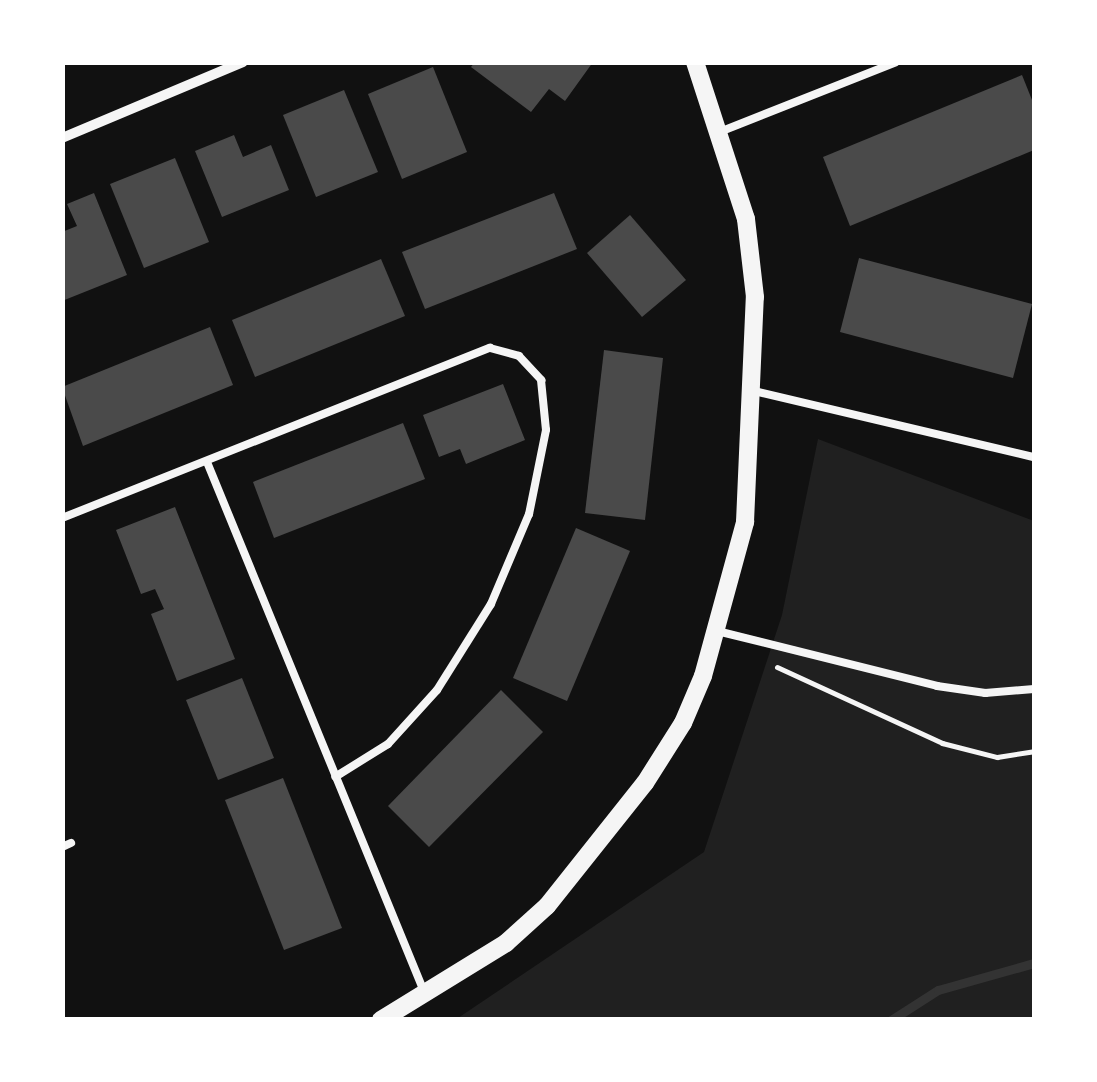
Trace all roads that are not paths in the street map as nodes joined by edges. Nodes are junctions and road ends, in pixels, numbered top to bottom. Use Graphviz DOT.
graph roads {
  1 [pos="243,62"];
  2 [pos="695,62"];
  3 [pos="896,62"];
  4 [pos="722,131"];
  5 [pos="62,138"];
  6 [pos="754,391"];
  7 [pos="1034,457"];
  8 [pos="206,462"];
  9 [pos="62,518"];
  10 [pos="717,632"];
  11 [pos="1034,689"];
  12 [pos="336,777"];
  13 [pos="425,996"];
  14 [pos="382,1020"];
  1 -- 5 [label="street"];
  2 -- 4 [label="street"];
  3 -- 4 [label="lane"];
  4 -- 6 [label="street"];
  6 -- 7 [label="lane"];
  6 -- 10 [label="street"];
  8 -- 9 [label="lane"];
  8 -- 12 [label="lane"];
  8 -- 12 [label="lane"];
  10 -- 11 [label="lane"];
  10 -- 13 [label="street"];
  12 -- 13 [label="lane"];
  13 -- 14 [label="street"];
}
